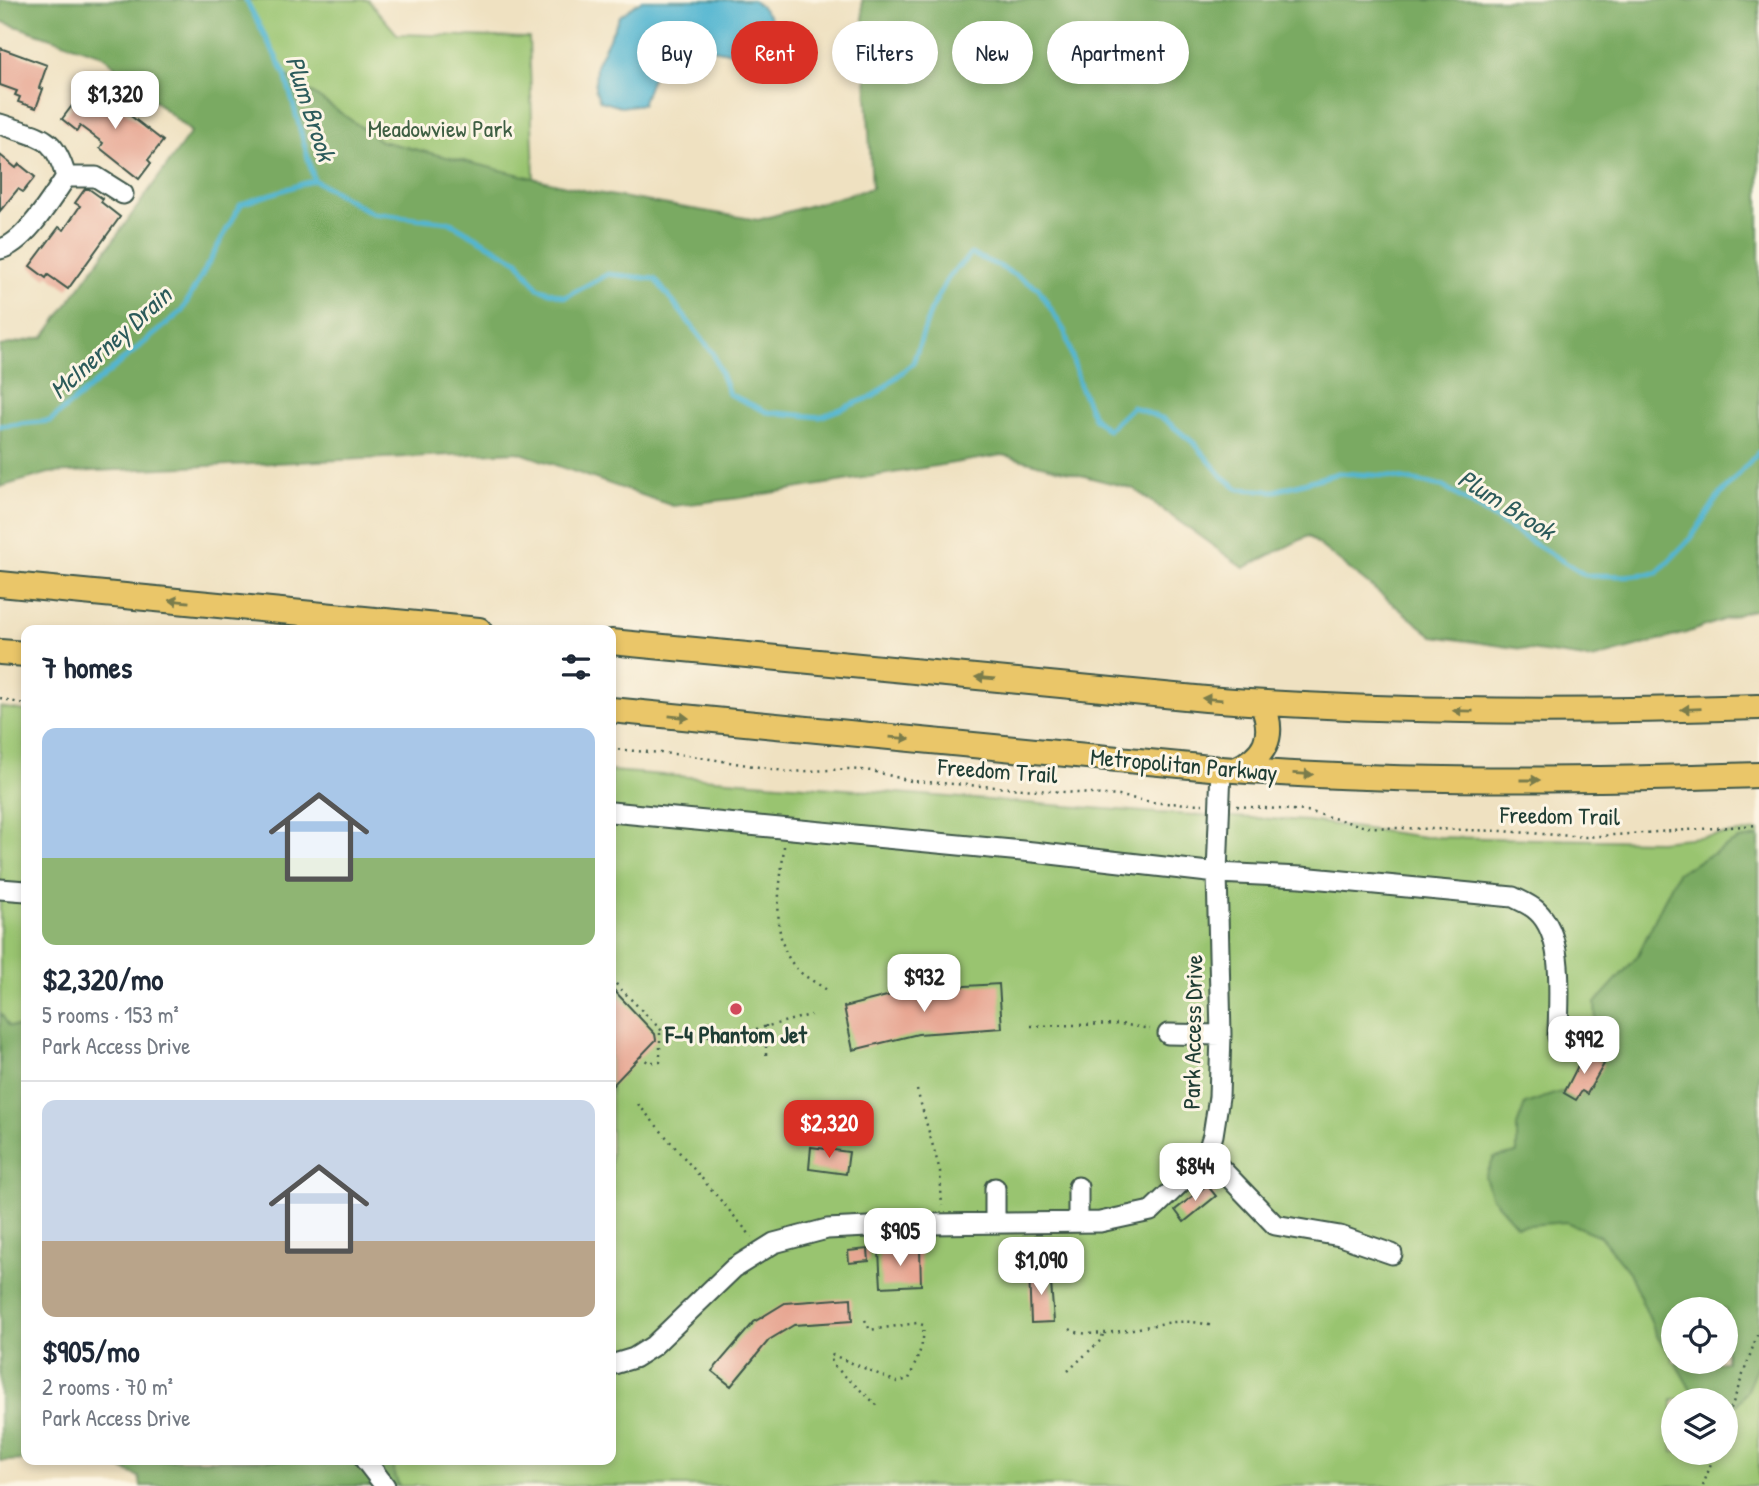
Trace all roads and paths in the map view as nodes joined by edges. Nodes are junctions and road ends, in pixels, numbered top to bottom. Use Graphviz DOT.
graph roads {
  1 [pos="0,124"];
  2 [pos="66,177"];
  3 [pos="122,194"];
  4 [pos="0,249"];
  5 [pos="0,584"];
  6 [pos="247,608"];
  7 [pos="286,625"];
  8 [pos="426,625"];
  9 [pos="616,642"];
  10 [pos="0,652"];
  11 [pos="21,654"];
  12 [pos="0,698"];
  13 [pos="1262,703"];
  14 [pos="21,704"];
  15 [pos="1759,707"];
  16 [pos="616,710"];
  17 [pos="616,748"];
  18 [pos="1228,769"];
  19 [pos="1759,775"];
  20 [pos="1218,805"];
  21 [pos="616,812"];
  22 [pos="1759,825"];
  23 [pos="786,828"];
  24 [pos="1217,873"];
  25 [pos="0,888"];
  26 [pos="21,890"];
  27 [pos="616,984"];
  28 [pos="827,990"];
  29 [pos="811,1015"];
  30 [pos="766,1025"];
  31 [pos="1031,1026"];
  32 [pos="660,1029"];
  33 [pos="1168,1034"];
  34 [pos="1220,1035"];
  35 [pos="1559,1037"];
  36 [pos="640,1056"];
  37 [pos="766,1059"];
  38 [pos="917,1090"];
  39 [pos="638,1104"];
  40 [pos="1207,1154"];
  41 [pos="1078,1187"];
  42 [pos="995,1188"];
  43 [pos="1078,1222"];
  44 [pos="995,1223"];
  45 [pos="942,1224"];
  46 [pos="757,1243"];
  47 [pos="1392,1254"];
  48 [pos="865,1320"];
  49 [pos="1212,1326"];
  50 [pos="1070,1329"];
  51 [pos="1759,1331"];
  52 [pos="1103,1332"];
  53 [pos="616,1363"];
  54 [pos="1068,1371"];
  55 [pos="1738,1389"];
  56 [pos="879,1407"];
  57 [pos="369,1465"];
  58 [pos="1710,1465"];
  59 [pos="385,1486"];
  60 [pos="1703,1486"];
  1 -- 2 [label="street"];
  2 -- 3 [label="street"];
  2 -- 4 [label="street"];
  6 -- 5 [label="main road, one-way"];
  6 -- 7 [label="main road"];
  6 -- 8 [label="main road"];
  13 -- 9 [label="main road, one-way"];
  10 -- 11 [label="main road"];
  12 -- 14 [label="path"];
  15 -- 13 [label="main road, one-way"];
  13 -- 18 [label="main road"];
  16 -- 18 [label="main road, Metropolitan Parkway, one-way"];
  17 -- 20 [label="path, Freedom Trail"];
  18 -- 19 [label="main road, Metropolitan Parkway, one-way"];
  18 -- 20 [label="street, Park Access Drive"];
  20 -- 22 [label="path, Freedom Trail"];
  20 -- 24 [label="street, Park Access Drive"];
  21 -- 23 [label="street"];
  23 -- 24 [label="street"];
  23 -- 28 [label="path"];
  24 -- 34 [label="street, Park Access Drive"];
  24 -- 35 [label="street"];
  25 -- 26 [label="street"];
  27 -- 32 [label="path"];
  29 -- 30 [label="path"];
  30 -- 32 [label="path"];
  30 -- 37 [label="path"];
  31 -- 33 [label="path"];
  32 -- 36 [label="path"];
  33 -- 34 [label="street"];
  34 -- 40 [label="street, Park Access Drive"];
  38 -- 45 [label="path"];
  39 -- 46 [label="path"];
  40 -- 43 [label="street, Park Access Drive"];
  40 -- 47 [label="street"];
  41 -- 43 [label="street"];
  42 -- 44 [label="street"];
  43 -- 44 [label="street, Park Access Drive"];
  44 -- 45 [label="street, Park Access Drive"];
  45 -- 53 [label="street, Park Access Drive"];
  48 -- 56 [label="path"];
  49 -- 52 [label="path"];
  50 -- 52 [label="path"];
  51 -- 55 [label="path"];
  52 -- 54 [label="path"];
  57 -- 59 [label="street"];
  58 -- 60 [label="path"];
}
